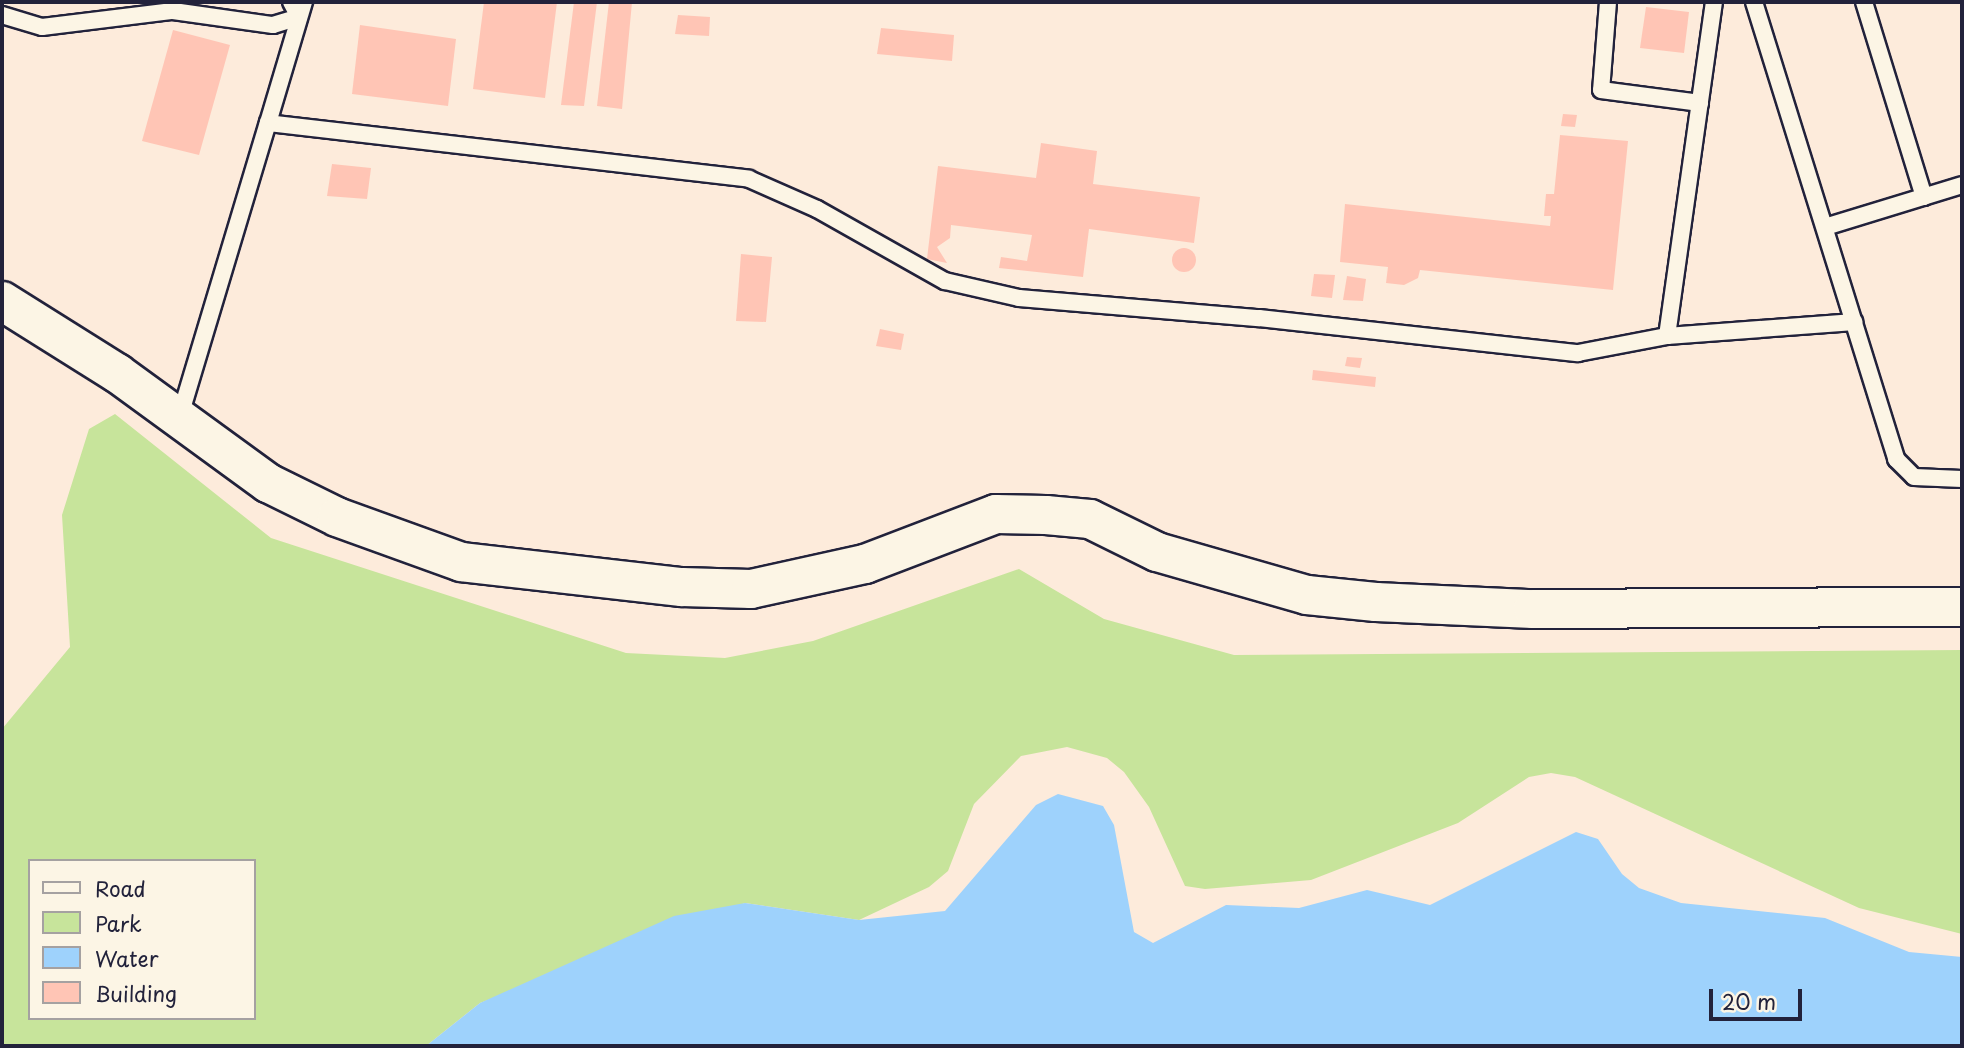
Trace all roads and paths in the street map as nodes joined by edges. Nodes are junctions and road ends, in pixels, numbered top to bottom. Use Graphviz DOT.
graph roads {
  1 [pos="291,2"];
  2 [pos="1608,2"];
  3 [pos="1714,2"];
  4 [pos="1754,2"];
  5 [pos="1864,2"];
  6 [pos="302,10"];
  7 [pos="2,15"];
  8 [pos="1700,103"];
  9 [pos="268,123"];
  10 [pos="1962,185"];
  11 [pos="1924,197"];
  12 [pos="1825,227"];
  13 [pos="2,301"];
  14 [pos="1854,323"];
  15 [pos="1667,336"];
  16 [pos="179,419"];
  17 [pos="1962,479"];
  18 [pos="1962,607"];
  1 -- 6 [label="lane"];
  2 -- 8 [label="lane"];
  3 -- 8 [label="lane"];
  4 -- 12 [label="lane"];
  5 -- 11 [label="lane"];
  6 -- 7 [label="lane"];
  6 -- 9 [label="lane"];
  8 -- 15 [label="lane"];
  9 -- 15 [label="lane"];
  9 -- 16 [label="lane"];
  10 -- 11 [label="lane"];
  11 -- 12 [label="lane"];
  12 -- 14 [label="lane"];
  13 -- 16 [label="street"];
  14 -- 15 [label="lane"];
  14 -- 17 [label="lane"];
  16 -- 18 [label="street"];
}
